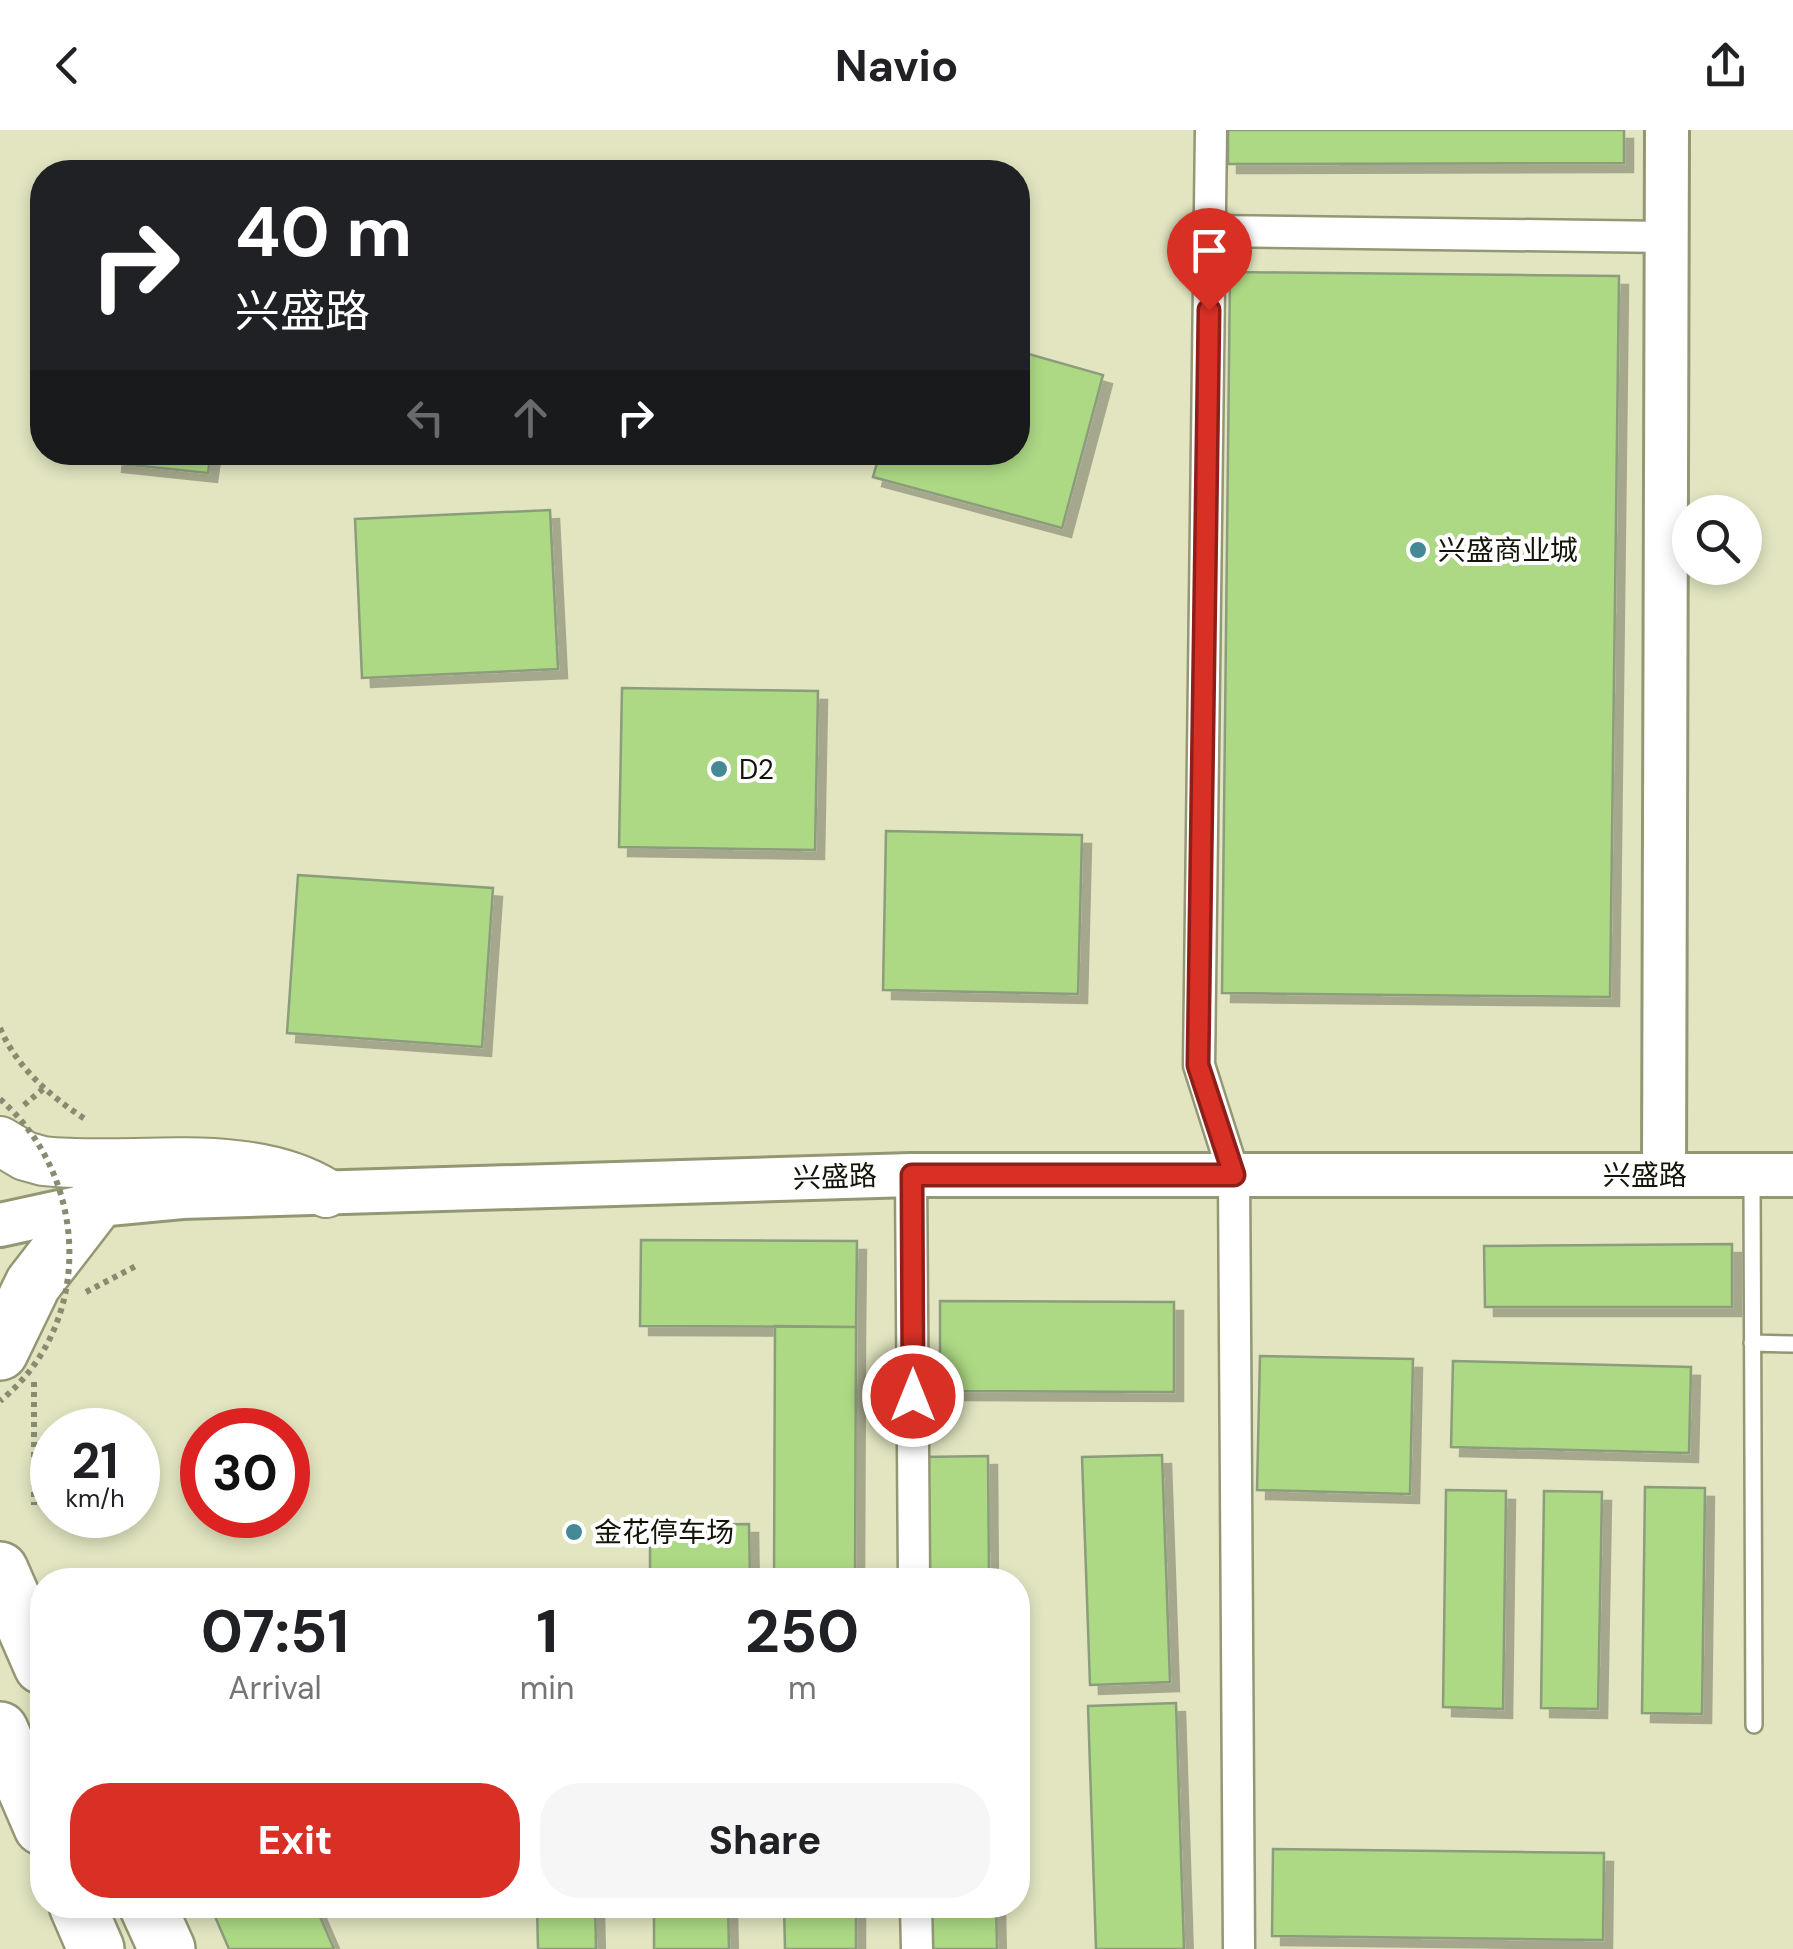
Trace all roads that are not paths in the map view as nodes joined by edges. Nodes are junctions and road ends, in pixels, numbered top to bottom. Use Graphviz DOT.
graph roads {
  1 [pos="1212,130"];
  2 [pos="1667,130"];
  3 [pos="1210,231"];
  4 [pos="1667,237"];
  5 [pos="8,1127"];
  6 [pos="912,1175"];
  7 [pos="1234,1175"];
  8 [pos="1664,1175"];
  9 [pos="1772,1175"];
  10 [pos="326,1193"];
  11 [pos="94,1205"];
  12 [pos="0,1225"];
  13 [pos="1752,1343"];
  14 [pos="1793,1344"];
  15 [pos="17,1359"];
  16 [pos="914,1568"];
  17 [pos="0,1570"];
  18 [pos="30,1639"];
  19 [pos="1754,1725"];
  20 [pos="0,1730"];
  21 [pos="30,1799"];
  22 [pos="83,1918"];
  23 [pos="154,1918"];
  24 [pos="916,1918"];
  25 [pos="96,1949"];
  26 [pos="167,1949"];
  27 [pos="916,1949"];
  28 [pos="1239,1949"];
  1 -- 3 [label="street"];
  2 -- 4 [label="street"];
  3 -- 4 [label="street"];
  3 -- 7 [label="street"];
  4 -- 8 [label="street"];
  5 -- 10 [label="main road"];
  6 -- 7 [label="street, 兴盛路"];
  6 -- 10 [label="street, 兴盛路"];
  6 -- 16 [label="street"];
  7 -- 8 [label="street, 兴盛路"];
  7 -- 28 [label="street"];
  8 -- 9 [label="street, 兴盛路"];
  9 -- 13 [label="lane"];
  10 -- 11 [label="street, 兴盛路"];
  11 -- 12 [label="street, 兴盛路"];
  11 -- 15 [label="highway"];
  13 -- 14 [label="lane"];
  13 -- 19 [label="lane"];
  17 -- 18 [label="highway"];
  20 -- 21 [label="highway"];
  22 -- 25 [label="highway"];
  23 -- 26 [label="highway"];
  24 -- 27 [label="street"];
}
